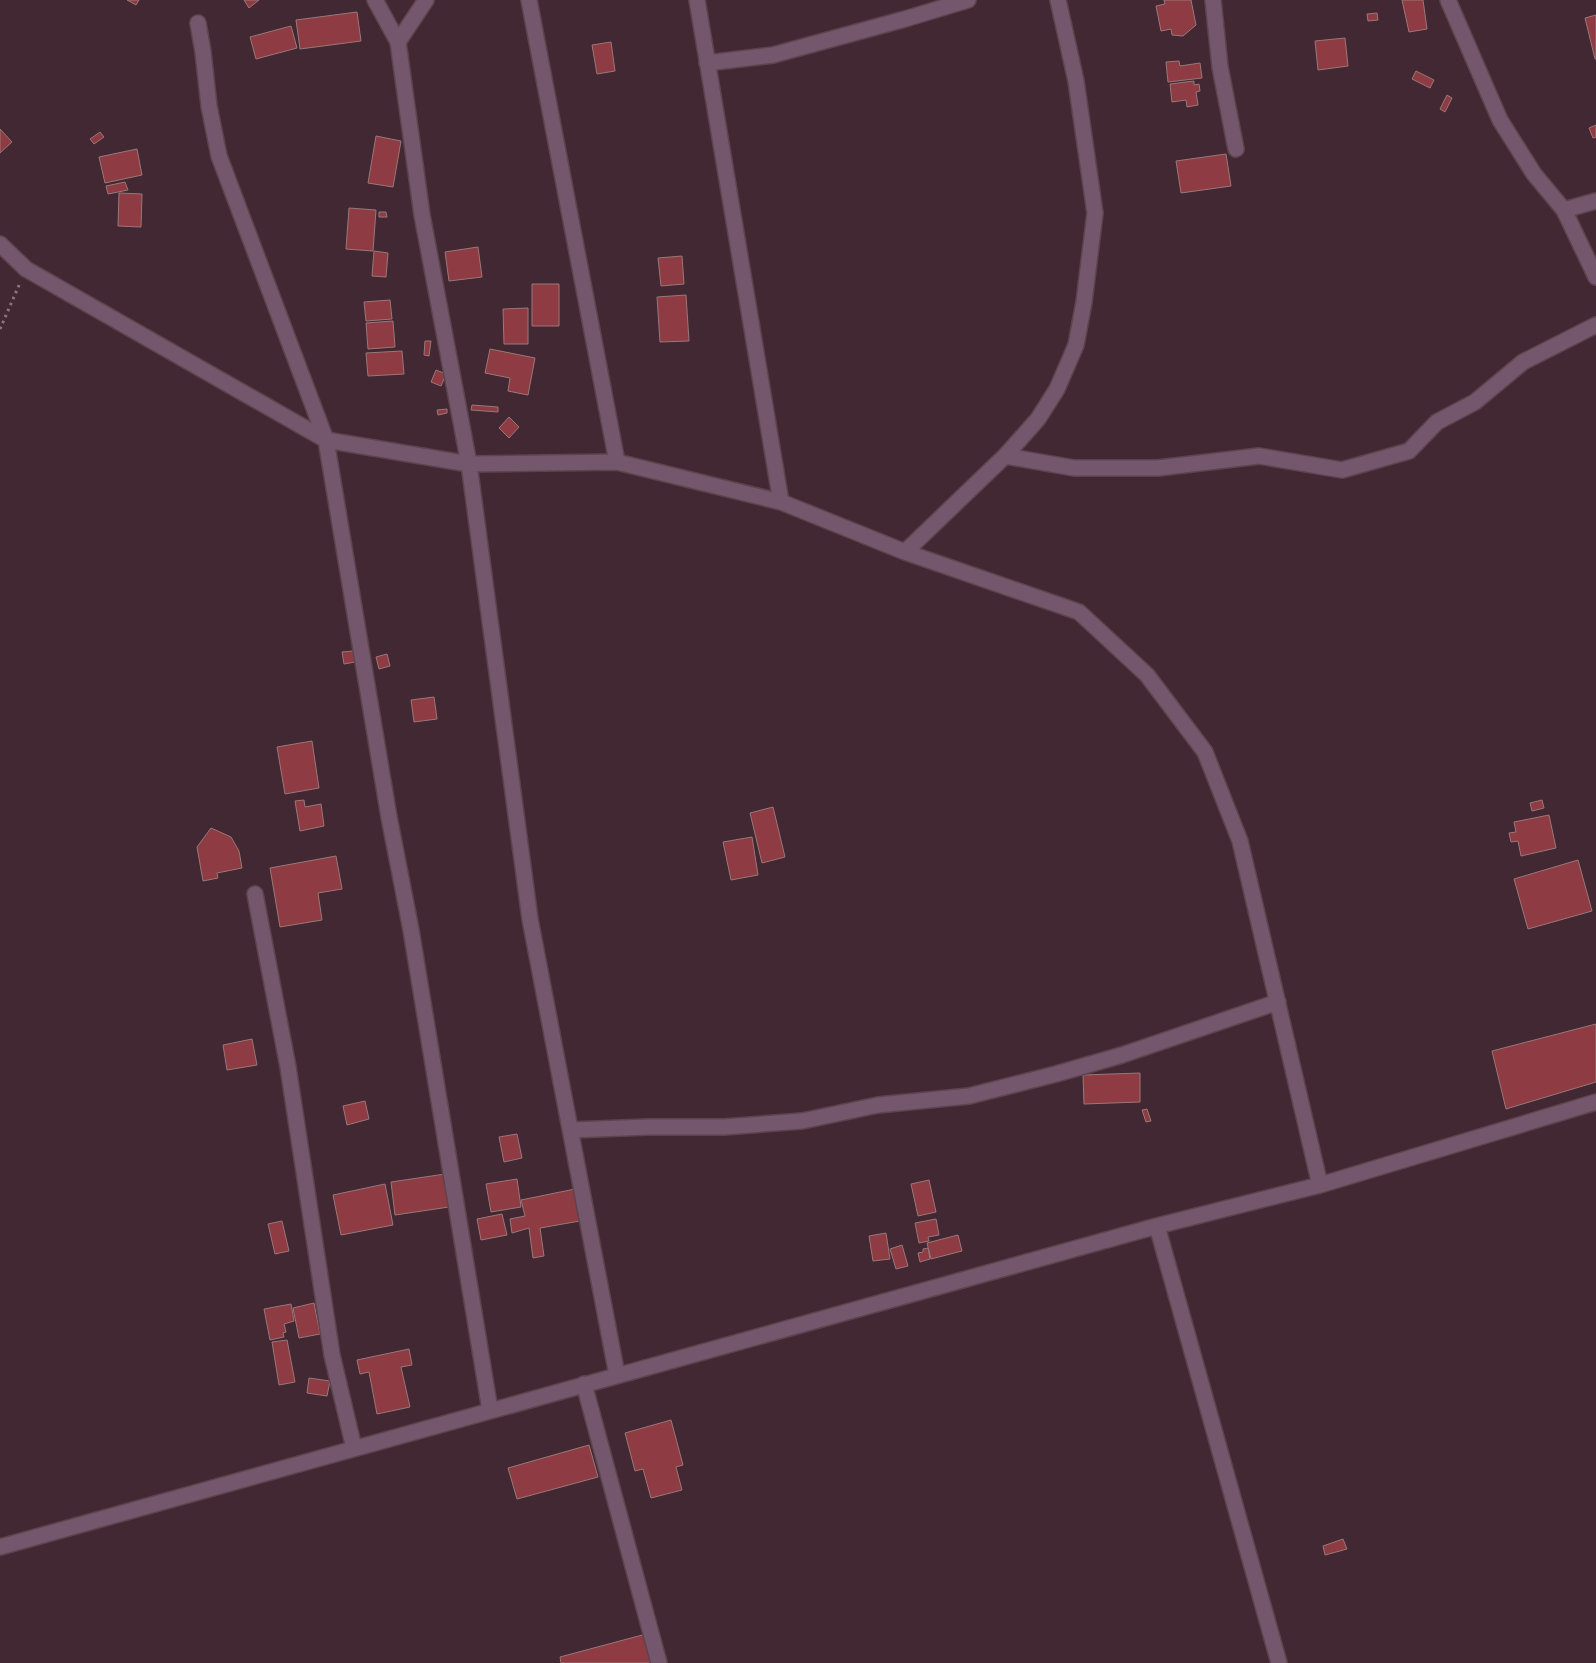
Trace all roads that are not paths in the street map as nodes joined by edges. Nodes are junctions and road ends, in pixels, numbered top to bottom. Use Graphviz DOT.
graph roads {
  1 [pos="375,0"];
  2 [pos="426,0"];
  3 [pos="529,0"];
  4 [pos="697,0"];
  5 [pos="968,0"];
  6 [pos="1058,0"];
  7 [pos="1213,0"];
  8 [pos="1448,0"];
  9 [pos="198,23"];
  10 [pos="398,42"];
  11 [pos="706,63"];
  12 [pos="1236,148"];
  13 [pos="1596,201"];
  14 [pos="1564,210"];
  15 [pos="0,244"];
  16 [pos="1596,277"];
  17 [pos="1596,325"];
  18 [pos="326,440"];
  19 [pos="1005,456"];
  20 [pos="617,462"];
  21 [pos="469,464"];
  22 [pos="781,502"];
  23 [pos="905,552"];
  24 [pos="255,894"];
  25 [pos="1278,1002"];
  26 [pos="1596,1102"];
  27 [pos="571,1130"];
  28 [pos="1320,1185"];
  29 [pos="1157,1226"];
  30 [pos="617,1375"];
  31 [pos="584,1384"];
  32 [pos="490,1410"];
  33 [pos="354,1448"];
  34 [pos="0,1547"];
  35 [pos="660,1663"];
  36 [pos="1279,1663"];
  1 -- 10 [label="street"];
  2 -- 10 [label="street"];
  3 -- 20 [label="street"];
  4 -- 11 [label="street"];
  5 -- 11 [label="street"];
  6 -- 19 [label="street"];
  7 -- 12 [label="street"];
  8 -- 14 [label="street"];
  9 -- 18 [label="street"];
  10 -- 21 [label="street"];
  11 -- 22 [label="street"];
  13 -- 14 [label="street"];
  14 -- 16 [label="street"];
  15 -- 18 [label="street"];
  17 -- 19 [label="street"];
  18 -- 21 [label="street"];
  18 -- 32 [label="street"];
  19 -- 23 [label="street"];
  20 -- 21 [label="street"];
  20 -- 22 [label="street"];
  21 -- 27 [label="street"];
  22 -- 23 [label="street"];
  23 -- 25 [label="street"];
  24 -- 33 [label="street"];
  25 -- 27 [label="street"];
  25 -- 28 [label="street"];
  26 -- 28 [label="street"];
  27 -- 30 [label="street"];
  28 -- 29 [label="street"];
  29 -- 30 [label="street"];
  29 -- 36 [label="street"];
  30 -- 31 [label="street"];
  31 -- 32 [label="street"];
  31 -- 35 [label="street"];
  32 -- 33 [label="street"];
  33 -- 34 [label="street"];
}
